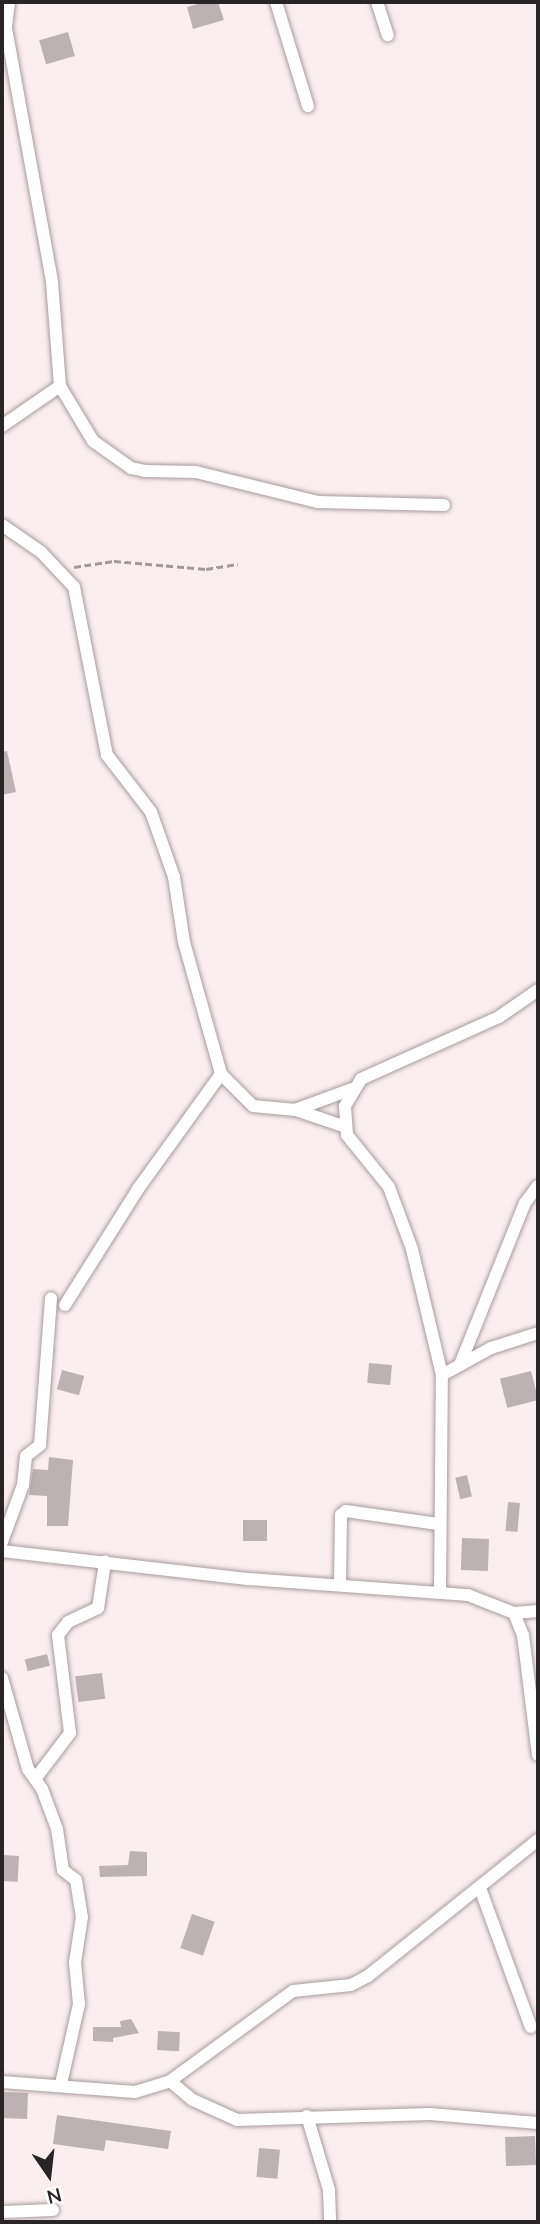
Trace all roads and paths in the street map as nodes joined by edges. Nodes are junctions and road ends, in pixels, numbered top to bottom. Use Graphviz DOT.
graph roads {
  1 [pos="9,2"];
  2 [pos="276,2"];
  3 [pos="377,2"];
  4 [pos="388,35"];
  5 [pos="308,106"];
  6 [pos="60,386"];
  7 [pos="2,426"];
  8 [pos="444,505"];
  9 [pos="2,525"];
  10 [pos="238,564"];
  11 [pos="62,569"];
  12 [pos="538,990"];
  13 [pos="221,1074"];
  14 [pos="352,1089"];
  15 [pos="295,1110"];
  16 [pos="343,1126"];
  17 [pos="538,1186"];
  18 [pos="51,1298"];
  19 [pos="65,1305"];
  20 [pos="538,1333"];
  21 [pos="461,1362"];
  22 [pos="442,1375"];
  23 [pos="438,1524"];
  24 [pos="2,1542"];
  25 [pos="2,1551"];
  26 [pos="105,1562"];
  27 [pos="340,1584"];
  28 [pos="440,1592"];
  29 [pos="538,1611"];
  30 [pos="514,1613"];
  31 [pos="2,1678"];
  32 [pos="538,1755"];
  33 [pos="35,1779"];
  34 [pos="538,1840"];
  35 [pos="480,1888"];
  36 [pos="530,2027"];
  37 [pos="170,2081"];
  38 [pos="2,2082"];
  39 [pos="61,2084"];
  40 [pos="307,2116"];
  41 [pos="538,2123"];
  42 [pos="53,2210"];
  43 [pos="2,2212"];
  44 [pos="330,2222"];
  1 -- 6 [label="street"];
  2 -- 5 [label="street"];
  3 -- 4 [label="street"];
  6 -- 7 [label="street"];
  6 -- 8 [label="street"];
  9 -- 11 [label="street"];
  10 -- 11 [label="path"];
  11 -- 13 [label="street"];
  12 -- 14 [label="street"];
  13 -- 15 [label="street"];
  13 -- 19 [label="street"];
  14 -- 15 [label="street"];
  14 -- 16 [label="street"];
  15 -- 16 [label="street"];
  16 -- 22 [label="street"];
  17 -- 21 [label="street"];
  18 -- 24 [label="street"];
  20 -- 21 [label="street"];
  21 -- 22 [label="street"];
  22 -- 23 [label="street"];
  23 -- 27 [label="street"];
  23 -- 28 [label="street"];
  25 -- 26 [label="street"];
  26 -- 27 [label="street"];
  26 -- 33 [label="street"];
  27 -- 28 [label="street"];
  28 -- 30 [label="street"];
  29 -- 30 [label="street"];
  30 -- 32 [label="street"];
  31 -- 33 [label="street"];
  33 -- 39 [label="street"];
  34 -- 35 [label="street"];
  35 -- 36 [label="street"];
  35 -- 37 [label="street"];
  37 -- 39 [label="street"];
  37 -- 40 [label="street"];
  38 -- 39 [label="street"];
  40 -- 41 [label="street"];
  40 -- 44 [label="street"];
  42 -- 43 [label="street"];
}
